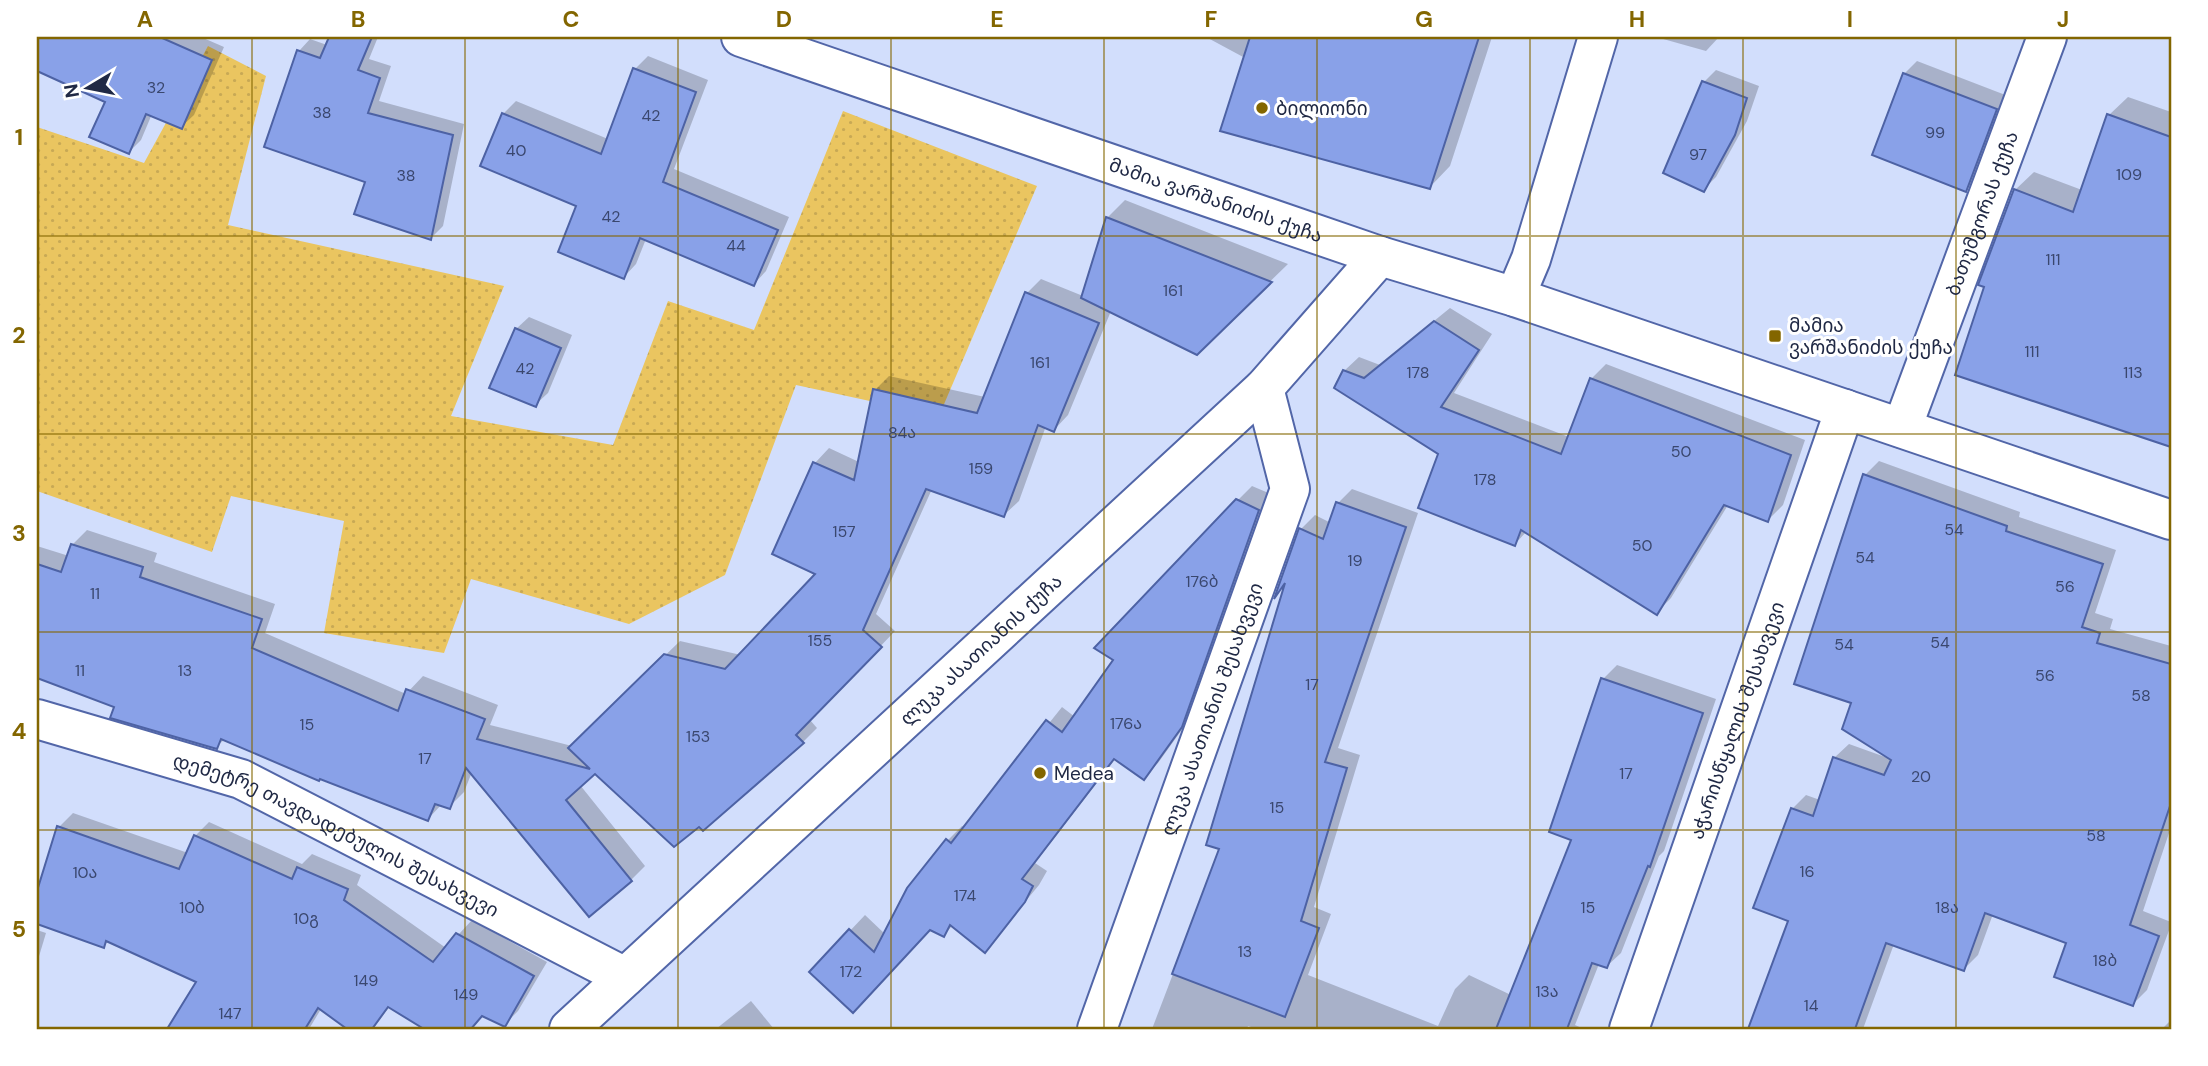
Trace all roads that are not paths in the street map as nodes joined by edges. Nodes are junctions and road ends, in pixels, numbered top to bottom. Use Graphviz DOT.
graph roads {
  1 [pos="741,37"];
  2 [pos="1598,37"];
  3 [pos="2047,37"];
  4 [pos="1380,256"];
  5 [pos="1515,297"];
  6 [pos="1264,388"];
  7 [pos="1845,409"];
  8 [pos="1902,428"];
  9 [pos="2171,520"];
  10 [pos="37,719"];
  11 [pos="625,977"];
  12 [pos="569,1029"];
  13 [pos="1097,1029"];
  14 [pos="1629,1029"];
  1 -- 4 [label="street, მამია ვარშანიძის ქუჩა"];
  2 -- 5 [label="street"];
  3 -- 8 [label="street, ბათუმგორას ქუჩა"];
  4 -- 5 [label="street, მამია ვარშანიძის ქუჩა"];
  4 -- 6 [label="street, ლუკა ასათიანის ქუჩა"];
  5 -- 7 [label="street, მამია ვარშანიძის ქუჩა"];
  6 -- 11 [label="street, ლუკა ასათიანის ქუჩა"];
  6 -- 13 [label="street, ლუკა ასათიანის შესახვევი"];
  7 -- 8 [label="street, მამია ვარშანიძის ქუჩა"];
  7 -- 14 [label="street, აჭარისწყალის შესახვევი"];
  8 -- 9 [label="street, მამია ვარშანიძის ქუჩა"];
  10 -- 11 [label="street, დემეტრე თავდადებულის შესახვევი"];
  11 -- 12 [label="street, ლუკა ასათიანის ქუჩა"];
}
